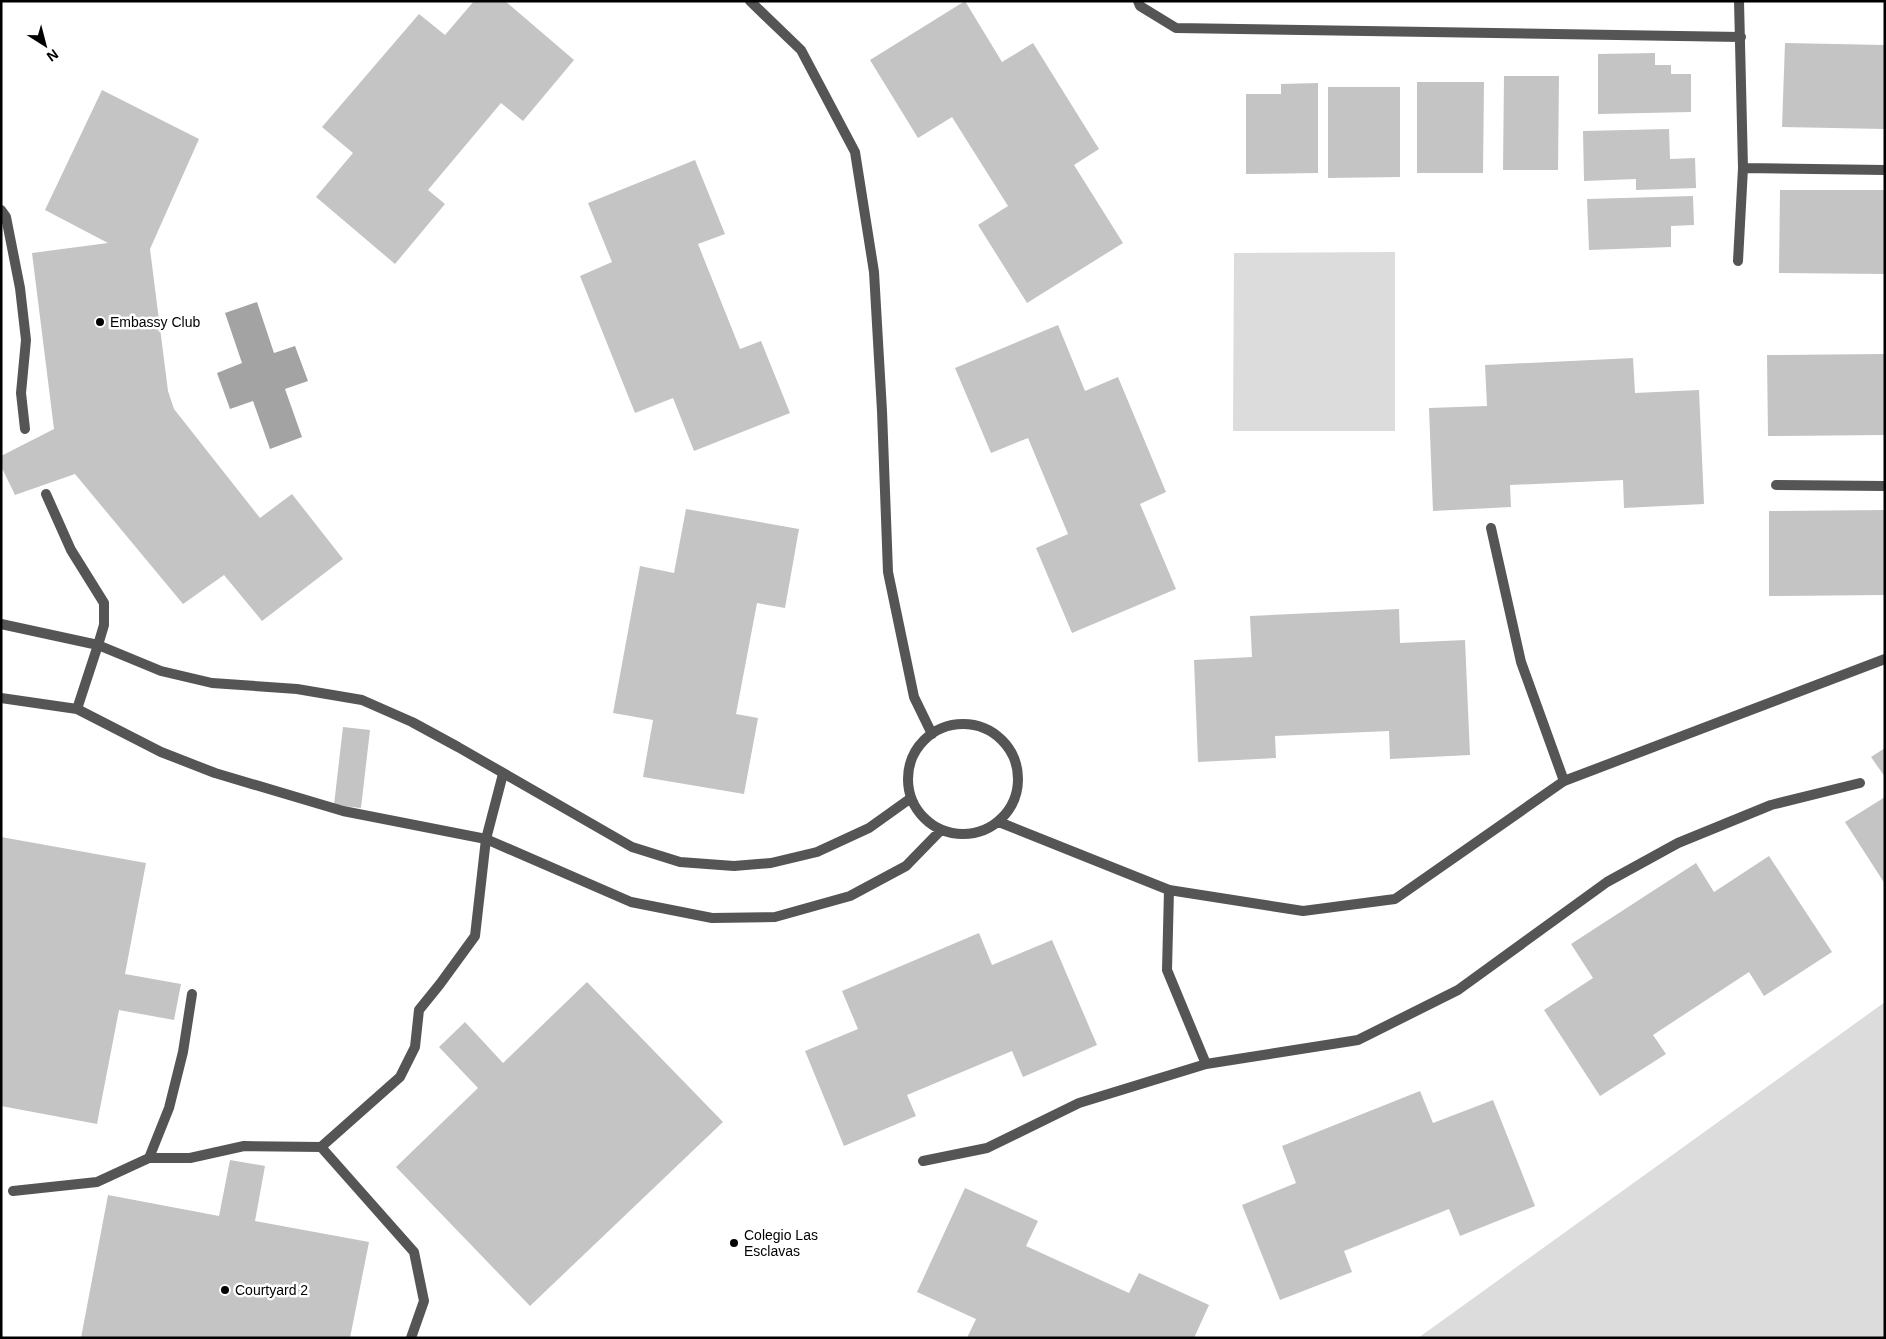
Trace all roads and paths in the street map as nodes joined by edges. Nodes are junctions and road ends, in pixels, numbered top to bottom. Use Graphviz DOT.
graph roads {
  1 [pos="750,1"];
  2 [pos="1138,1"];
  3 [pos="1739,1"];
  4 [pos="1741,37"];
  5 [pos="1743,168"];
  6 [pos="1885,170"];
  7 [pos="1,210"];
  8 [pos="12,255"];
  9 [pos="1,259"];
  10 [pos="1738,261"];
  11 [pos="25,429"];
  12 [pos="1776,485"];
  13 [pos="1885,486"];
  14 [pos="46,494"];
  15 [pos="1491,528"];
  16 [pos="1,624"];
  17 [pos="98,645"];
  18 [pos="1885,659"];
  19 [pos="1,698"];
  20 [pos="77,708"];
  21 [pos="932,734"];
  22 [pos="503,774"];
  23 [pos="1564,781"];
  24 [pos="1860,783"];
  25 [pos="911,798"];
  26 [pos="999,822"];
  27 [pos="941,830"];
  28 [pos="486,839"];
  29 [pos="1169,890"];
  30 [pos="192,994"];
  31 [pos="1206,1064"];
  32 [pos="321,1147"];
  33 [pos="149,1158"];
  34 [pos="923,1161"];
  35 [pos="13,1191"];
  36 [pos="411,1338"];
  1 -- 21 [label="street"];
  2 -- 4 [label="street"];
  3 -- 4 [label="street"];
  4 -- 5 [label="street"];
  5 -- 6 [label="street"];
  5 -- 10 [label="street"];
  7 -- 8 [label="street"];
  8 -- 9 [label="street"];
  8 -- 11 [label="street"];
  12 -- 13 [label="street"];
  14 -- 17 [label="street"];
  15 -- 23 [label="street"];
  16 -- 17 [label="street"];
  17 -- 20 [label="street"];
  17 -- 22 [label="street"];
  18 -- 23 [label="street"];
  19 -- 20 [label="street"];
  20 -- 28 [label="street"];
  21 -- 25 [label="street"];
  21 -- 26 [label="street"];
  22 -- 25 [label="street"];
  22 -- 28 [label="street"];
  23 -- 29 [label="street"];
  24 -- 31 [label="street"];
  25 -- 27 [label="street"];
  26 -- 27 [label="street"];
  26 -- 29 [label="street"];
  27 -- 28 [label="street"];
  28 -- 32 [label="street"];
  29 -- 31 [label="street"];
  30 -- 33 [label="street"];
  31 -- 34 [label="street"];
  32 -- 33 [label="street"];
  32 -- 36 [label="street"];
  33 -- 35 [label="street"];
}
